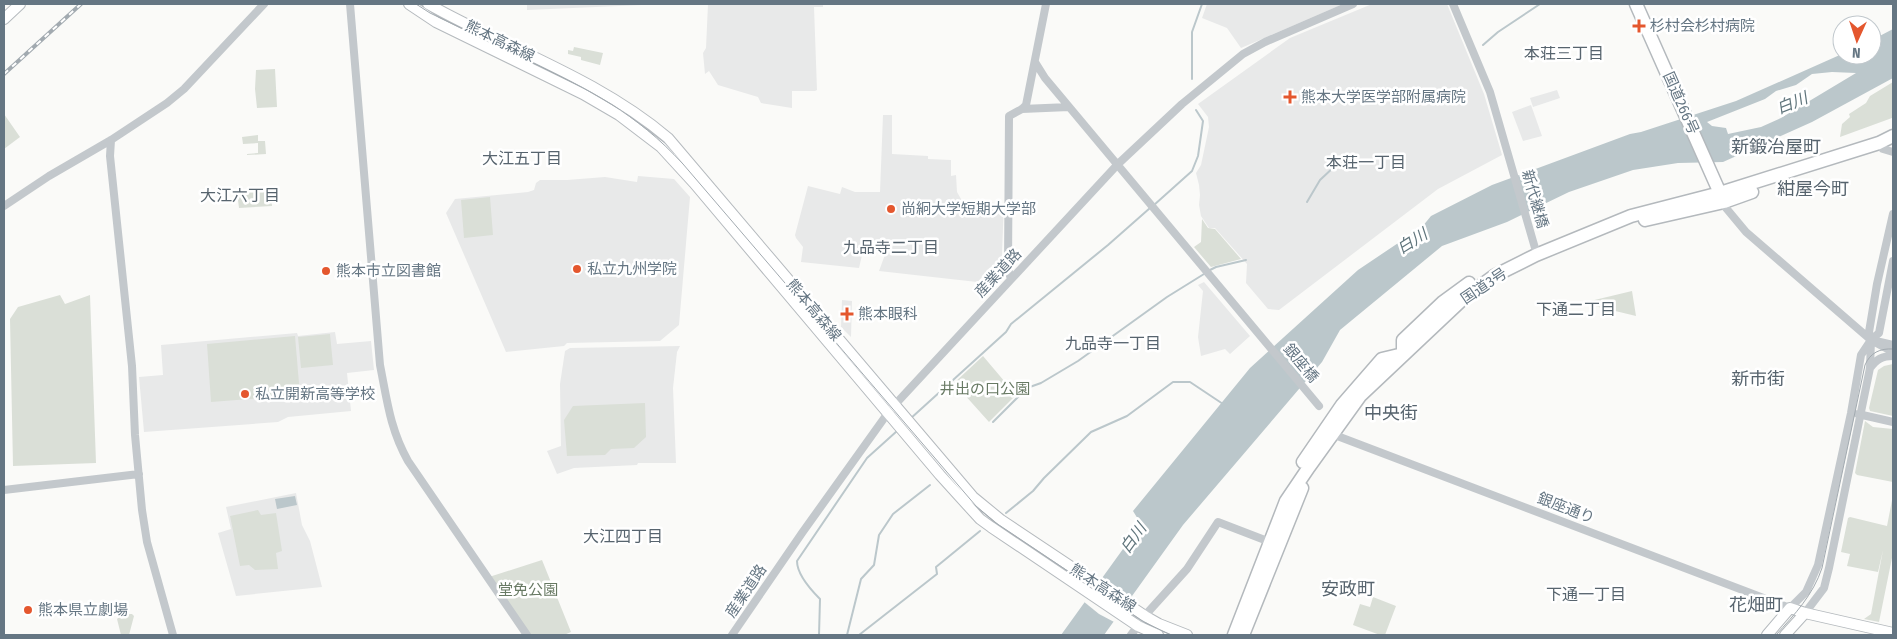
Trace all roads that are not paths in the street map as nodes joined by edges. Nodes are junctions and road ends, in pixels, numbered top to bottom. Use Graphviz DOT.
graph roads {
  1 [pos="20,4"];
  2 [pos="264,4"];
  3 [pos="350,4"];
  4 [pos="409,4"];
  5 [pos="428,4"];
  6 [pos="1046,4"];
  7 [pos="1353,4"];
  8 [pos="1453,4"];
  9 [pos="1636,4"];
  10 [pos="4,19"];
  11 [pos="1035,62"];
  12 [pos="1069,107"];
  13 [pos="1022,110"];
  14 [pos="1893,136"];
  15 [pos="111,140"];
  16 [pos="1889,146"];
  17 [pos="1118,164"];
  18 [pos="1724,201"];
  19 [pos="4,206"];
  20 [pos="1893,214"];
  21 [pos="1611,224"];
  22 [pos="1535,248"];
  23 [pos="1893,261"];
  24 [pos="1011,279"];
  25 [pos="1871,340"];
  26 [pos="1893,345"];
  27 [pos="1403,354"];
  28 [pos="1893,354"];
  29 [pos="1870,368"];
  30 [pos="895,404"];
  31 [pos="1319,406"];
  32 [pos="887,413"];
  33 [pos="1851,413"];
  34 [pos="1860,415"];
  35 [pos="1893,422"];
  36 [pos="1330,433"];
  37 [pos="139,474"];
  38 [pos="4,490"];
  39 [pos="1270,542"];
  40 [pos="1790,608"];
  41 [pos="1805,613"];
  42 [pos="1145,616"];
  43 [pos="1138,626"];
  44 [pos="1877,632"];
  45 [pos="1893,633"];
  46 [pos="174,635"];
  47 [pos="527,635"];
  48 [pos="732,635"];
  49 [pos="1131,635"];
  50 [pos="1158,635"];
  51 [pos="1187,635"];
  52 [pos="1234,635"];
  53 [pos="1243,635"];
  54 [pos="1768,635"];
  55 [pos="1786,635"];
  1 -- 10 [label="main road"];
  2 -- 15 [label="street"];
  3 -- 47 [label="street"];
  4 -- 32 [label="main road, 熊本高森線"];
  5 -- 30 [label="main road, 熊本高森線"];
  6 -- 11 [label="street"];
  7 -- 17 [label="street, 産業道路"];
  8 -- 22 [label="street, 新代継橋"];
  9 -- 18 [label="highway, 国道266号"];
  11 -- 12 [label="street, 銀座橋"];
  11 -- 13 [label="street"];
  12 -- 13 [label="street"];
  12 -- 17 [label="street, 銀座橋"];
  13 -- 24 [label="street"];
  14 -- 16 [label="highway, 国道3号"];
  15 -- 19 [label="street"];
  15 -- 37 [label="street"];
  16 -- 18 [label="highway, 国道3号"];
  17 -- 24 [label="street, 産業道路"];
  17 -- 31 [label="street, 銀座橋"];
  18 -- 21 [label="highway, 国道3号"];
  18 -- 25 [label="street"];
  18 -- 36 [label="highway, 国道3号"];
  20 -- 25 [label="street"];
  21 -- 22 [label="highway"];
  21 -- 27 [label="highway, 国道3号"];
  22 -- 27 [label="highway"];
  23 -- 25 [label="street"];
  24 -- 30 [label="street, 産業道路"];
  25 -- 26 [label="street"];
  25 -- 28 [label="street"];
  25 -- 29 [label="street"];
  25 -- 33 [label="street"];
  27 -- 36 [label="highway, 国道3号"];
  28 -- 29 [label="street"];
  29 -- 34 [label="street"];
  30 -- 32 [label="street, 産業道路"];
  30 -- 42 [label="main road, 熊本高森線"];
  32 -- 43 [label="main road, 熊本高森線"];
  32 -- 48 [label="street, 産業道路"];
  33 -- 34 [label="street"];
  33 -- 40 [label="street"];
  34 -- 35 [label="street"];
  34 -- 41 [label="street"];
  36 -- 39 [label="highway"];
  36 -- 40 [label="street, 銀座通り"];
  36 -- 53 [label="highway, 国道3号"];
  37 -- 38 [label="street"];
  37 -- 46 [label="street"];
  39 -- 42 [label="street"];
  39 -- 52 [label="highway"];
  40 -- 41 [label="main road"];
  40 -- 54 [label="main road"];
  41 -- 44 [label="main road"];
  41 -- 55 [label="main road"];
  42 -- 43 [label="street"];
  42 -- 51 [label="main road, 熊本高森線"];
  43 -- 49 [label="street"];
  43 -- 50 [label="main road, 熊本高森線"];
  44 -- 45 [label="main road"];
}
